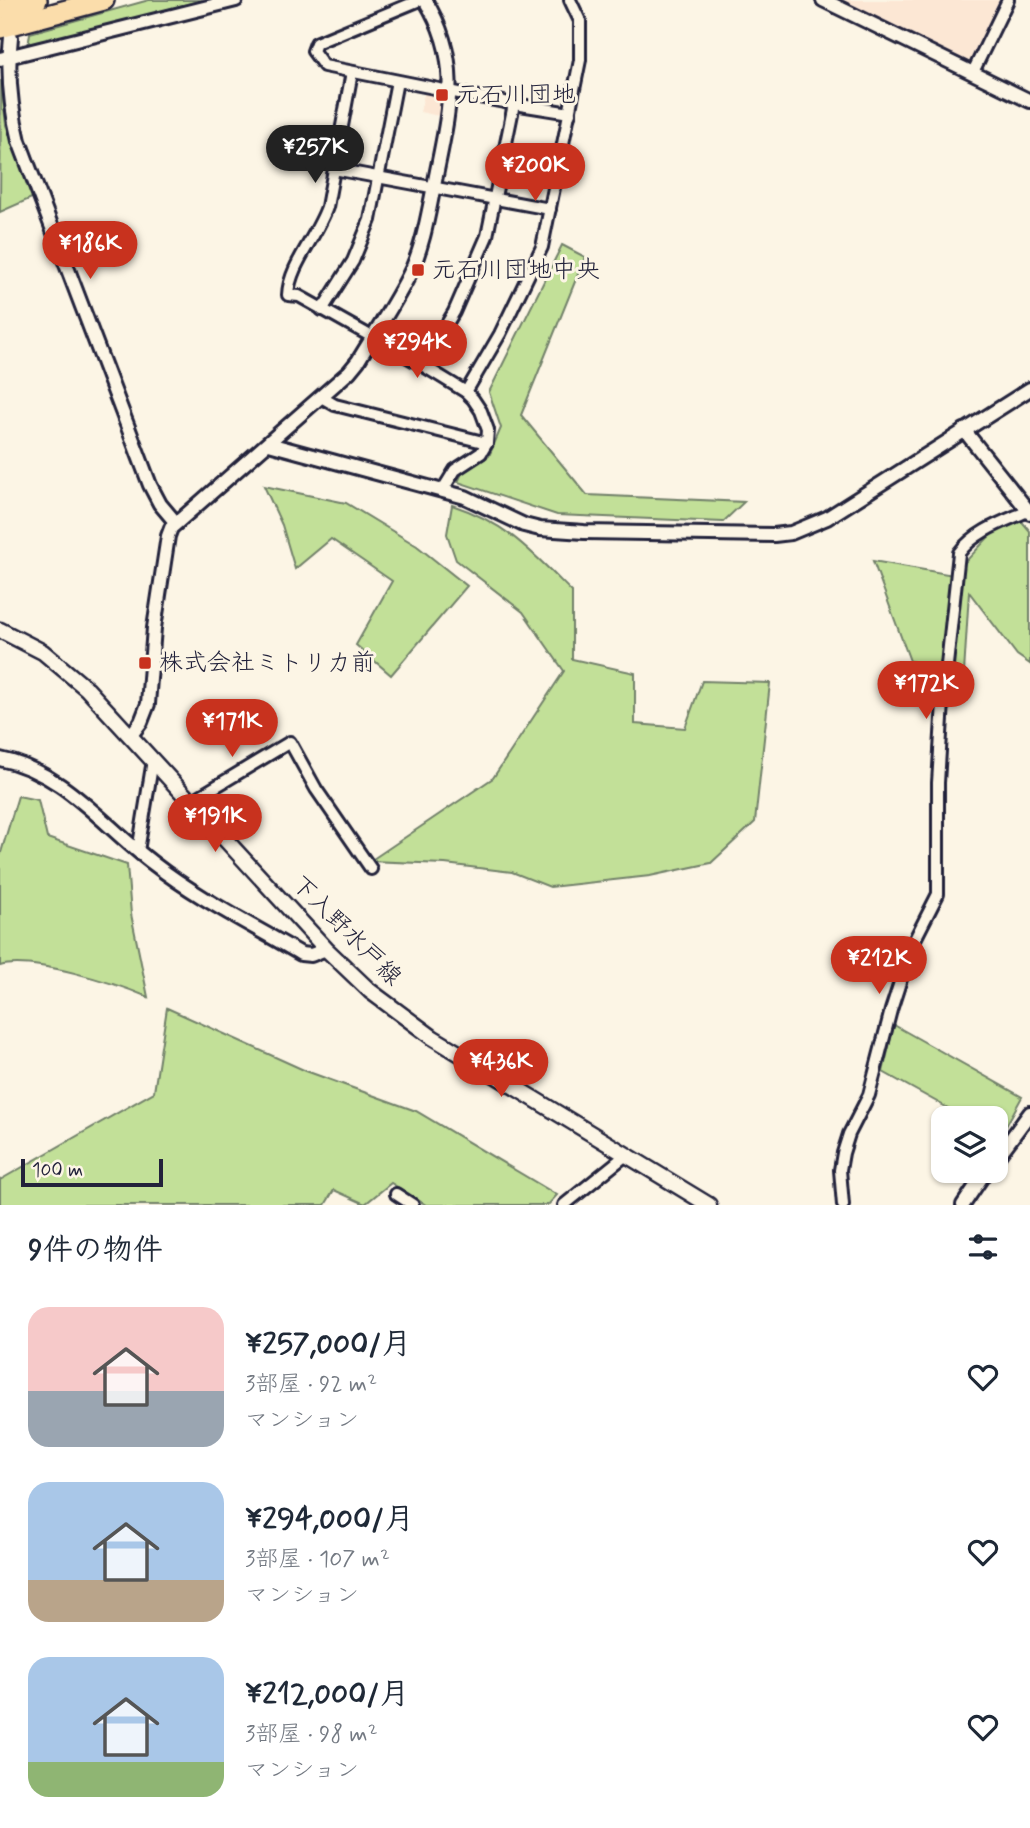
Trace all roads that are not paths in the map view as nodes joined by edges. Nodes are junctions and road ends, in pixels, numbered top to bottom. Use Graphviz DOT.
graph roads {
  1 [pos="37,0"];
  2 [pos="104,0"];
  3 [pos="236,0"];
  4 [pos="422,0"];
  5 [pos="570,0"];
  6 [pos="1008,0"];
  7 [pos="827,1"];
  8 [pos="0,9"];
  9 [pos="6,32"];
  10 [pos="5,58"];
  11 [pos="352,72"];
  12 [pos="972,72"];
  13 [pos="397,81"];
  14 [pos="451,91"];
  15 [pos="1030,101"];
  16 [pos="514,104"];
  17 [pos="570,113"];
  18 [pos="334,169"];
  19 [pos="379,177"];
  20 [pos="434,186"];
  21 [pos="495,199"];
  22 [pos="550,209"];
  23 [pos="322,310"];
  24 [pos="372,338"];
  25 [pos="422,365"];
  26 [pos="1030,389"];
  27 [pos="467,392"];
  28 [pos="321,397"];
  29 [pos="964,430"];
  30 [pos="487,443"];
  31 [pos="269,444"];
  32 [pos="442,491"];
  33 [pos="1029,512"];
  34 [pos="176,523"];
  35 [pos="0,630"];
  36 [pos="131,735"];
  37 [pos="0,759"];
  38 [pos="153,760"];
  39 [pos="190,802"];
  40 [pos="138,851"];
  41 [pos="371,869"];
  42 [pos="326,949"];
  43 [pos="1030,1113"];
  44 [pos="1008,1143"];
  45 [pos="626,1155"];
  46 [pos="978,1183"];
  47 [pos="396,1194"];
  48 [pos="413,1205"];
  49 [pos="564,1205"];
  50 [pos="709,1205"];
  51 [pos="843,1205"];
  52 [pos="963,1205"];
  1 -- 8 [label="highway"];
  2 -- 9 [label="highway"];
  3 -- 10 [label="street"];
  4 -- 11 [label="street"];
  4 -- 14 [label="street"];
  5 -- 17 [label="street"];
  6 -- 12 [label="street"];
  7 -- 12 [label="street"];
  9 -- 10 [label="street"];
  10 -- 34 [label="street"];
  11 -- 13 [label="street"];
  11 -- 18 [label="street"];
  12 -- 15 [label="street"];
  13 -- 14 [label="street"];
  13 -- 19 [label="street"];
  14 -- 16 [label="street"];
  14 -- 20 [label="street"];
  16 -- 17 [label="street"];
  16 -- 21 [label="street"];
  17 -- 22 [label="street"];
  18 -- 19 [label="street"];
  18 -- 23 [label="street"];
  19 -- 20 [label="street"];
  19 -- 23 [label="street"];
  20 -- 21 [label="street"];
  20 -- 24 [label="street"];
  21 -- 22 [label="street"];
  21 -- 25 [label="street"];
  22 -- 27 [label="street"];
  23 -- 24 [label="street"];
  24 -- 25 [label="street"];
  24 -- 28 [label="street"];
  25 -- 27 [label="street"];
  26 -- 29 [label="street"];
  27 -- 30 [label="street"];
  28 -- 30 [label="street"];
  28 -- 31 [label="street"];
  29 -- 32 [label="street"];
  29 -- 33 [label="street"];
  30 -- 32 [label="street"];
  31 -- 32 [label="street"];
  31 -- 34 [label="street"];
  33 -- 51 [label="street"];
  34 -- 36 [label="street"];
  35 -- 36 [label="main road, 下入野水戸線"];
  36 -- 38 [label="main road, 下入野水戸線"];
  37 -- 40 [label="street"];
  38 -- 39 [label="main road, 下入野水戸線"];
  38 -- 40 [label="street"];
  39 -- 41 [label="street"];
  39 -- 42 [label="main road, 下入野水戸線"];
  40 -- 42 [label="street"];
  42 -- 45 [label="main road, 下入野水戸線"];
  43 -- 44 [label="street"];
  45 -- 49 [label="street"];
  45 -- 50 [label="main road, 下入野水戸線"];
  46 -- 52 [label="street"];
  47 -- 48 [label="street"];
}
